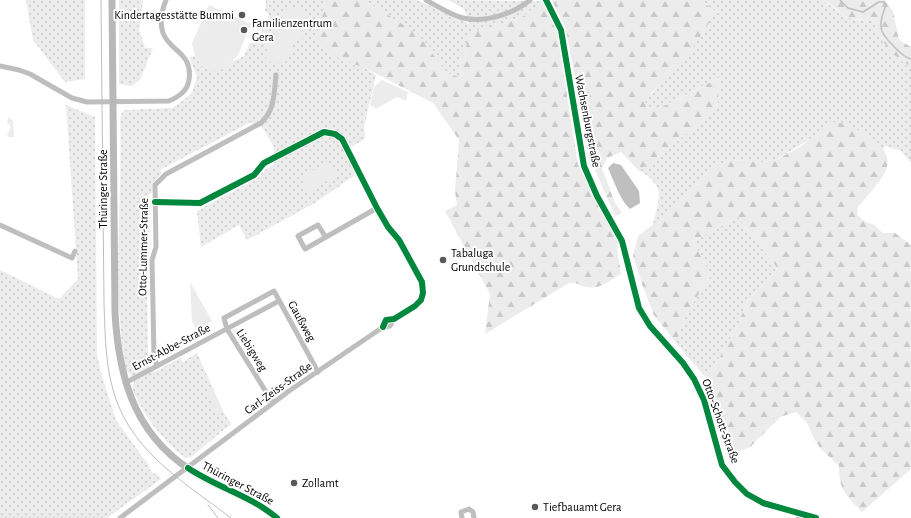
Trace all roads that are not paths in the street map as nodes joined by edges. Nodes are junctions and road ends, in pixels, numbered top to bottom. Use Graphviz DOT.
graph roads {
  1 [pos="112,0"];
  2 [pos="166,0"];
  3 [pos="426,0"];
  4 [pos="530,0"];
  5 [pos="546,0"];
  6 [pos="0,66"];
  7 [pos="276,76"];
  8 [pos="113,102"];
  9 [pos="155,202"];
  10 [pos="377,208"];
  11 [pos="0,226"];
  12 [pos="325,236"];
  13 [pos="622,241"];
  14 [pos="75,251"];
  15 [pos="279,301"];
  16 [pos="227,329"];
  17 [pos="157,366"];
  18 [pos="318,372"];
  19 [pos="125,383"];
  20 [pos="273,403"];
  21 [pos="188,468"];
  22 [pos="800,512"];
  23 [pos="120,518"];
  24 [pos="277,518"];
  25 [pos="462,518"];
  26 [pos="474,518"];
  27 [pos="798,518"];
  28 [pos="816,518"];
  1 -- 8 [label="main road, Thüringer Straße"];
  2 -- 8 [label="street"];
  3 -- 4 [label="street"];
  5 -- 13 [label="street, Wachsenburgstraße"];
  6 -- 8 [label="street"];
  7 -- 9 [label="street, Otto-Lummer-Straße"];
  8 -- 19 [label="main road, Thüringer Straße"];
  9 -- 10 [label="street"];
  9 -- 17 [label="street, Otto-Lummer-Straße"];
  10 -- 12 [label="street"];
  10 -- 18 [label="street, Carl-Zeiss-Straße"];
  11 -- 14 [label="street"];
  12 -- 12 [label="street"];
  13 -- 22 [label="street, Otto-Schott-Straße"];
  15 -- 16 [label="street, Ernst-Abbe-Straße"];
  15 -- 16 [label="street, Ernst-Abbe-Straße"];
  15 -- 18 [label="street, Gaußweg"];
  16 -- 17 [label="street, Ernst-Abbe-Straße"];
  16 -- 20 [label="street, Liebigweg"];
  17 -- 19 [label="street, Ernst-Abbe-Straße"];
  18 -- 20 [label="street, Carl-Zeiss-Straße"];
  19 -- 21 [label="main road, Thüringer Straße"];
  20 -- 21 [label="street, Carl-Zeiss-Straße"];
  21 -- 23 [label="street, Carl-Zeiss-Straße"];
  21 -- 24 [label="main road, Thüringer Straße"];
  22 -- 27 [label="street"];
  22 -- 28 [label="street, Otto-Schott-Straße"];
  25 -- 26 [label="street"];
}
